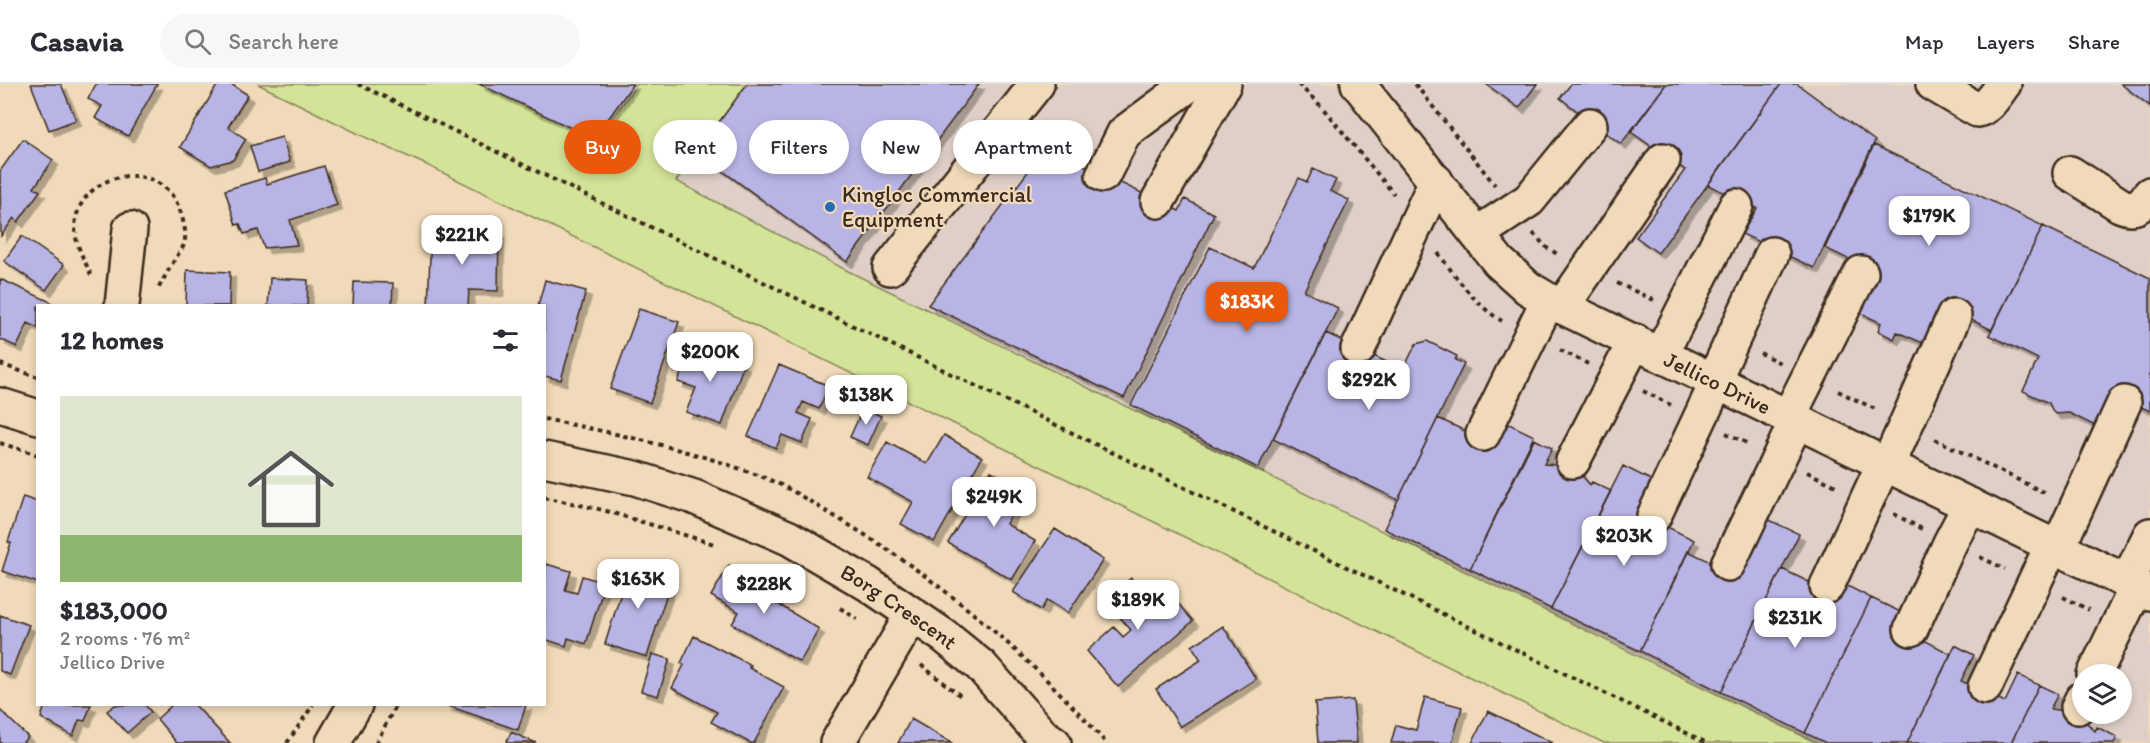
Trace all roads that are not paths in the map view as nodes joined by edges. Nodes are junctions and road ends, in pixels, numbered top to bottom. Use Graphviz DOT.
graph roads {
  1 [pos="1036,84"];
  2 [pos="1190,84"];
  3 [pos="1224,84"];
  4 [pos="1358,84"];
  5 [pos="1933,84"];
  6 [pos="2004,84"];
  7 [pos="1590,125"];
  8 [pos="1663,160"];
  9 [pos="2070,173"];
  10 [pos="1103,175"];
  11 [pos="1436,181"];
  12 [pos="2150,194"];
  13 [pos="1158,201"];
  14 [pos="1736,206"];
  15 [pos="130,229"];
  16 [pos="1477,234"];
  17 [pos="1772,254"];
  18 [pos="890,268"];
  19 [pos="1861,273"];
  20 [pos="1555,303"];
  21 [pos="122,304"];
  22 [pos="1954,316"];
  23 [pos="1648,348"];
  24 [pos="1358,349"];
  25 [pos="1716,381"];
  26 [pos="2124,403"];
  27 [pos="0,405"];
  28 [pos="36,416"];
  29 [pos="1793,418"];
  30 [pos="1483,434"];
  31 [pos="546,459"];
  32 [pos="1574,461"];
  33 [pos="1886,464"];
  34 [pos="1970,505"];
  35 [pos="1654,516"];
  36 [pos="2150,535"];
  37 [pos="2055,546"];
  38 [pos="1728,564"];
  39 [pos="1827,586"];
  40 [pos="2138,587"];
  41 [pos="912,615"];
  42 [pos="1911,629"];
  43 [pos="2100,664"];
  44 [pos="1985,687"];
  45 [pos="354,706"];
  46 [pos="333,743"];
  47 [pos="837,743"];
  48 [pos="1054,743"];
  1 -- 18 [label="street"];
  2 -- 10 [label="street"];
  3 -- 13 [label="street"];
  4 -- 11 [label="street, Jellico Drive"];
  5 -- 6 [label="street"];
  7 -- 16 [label="street"];
  8 -- 20 [label="street"];
  9 -- 12 [label="street"];
  11 -- 16 [label="street, Jellico Drive"];
  11 -- 24 [label="street"];
  14 -- 23 [label="street"];
  15 -- 21 [label="street"];
  16 -- 20 [label="street, Jellico Drive"];
  17 -- 25 [label="street"];
  19 -- 29 [label="street"];
  20 -- 23 [label="street, Jellico Drive"];
  20 -- 30 [label="street"];
  22 -- 33 [label="street"];
  23 -- 25 [label="street, Jellico Drive"];
  23 -- 32 [label="street"];
  25 -- 29 [label="street, Jellico Drive"];
  25 -- 35 [label="street"];
  26 -- 37 [label="street"];
  27 -- 28 [label="street"];
  29 -- 33 [label="street, Jellico Drive"];
  29 -- 38 [label="street"];
  31 -- 41 [label="street, Borg Crescent"];
  33 -- 34 [label="street, Jellico Drive"];
  33 -- 39 [label="street"];
  34 -- 37 [label="street, Jellico Drive"];
  34 -- 42 [label="street"];
  36 -- 40 [label="street"];
  37 -- 40 [label="street, Jellico Drive"];
  37 -- 44 [label="street"];
  40 -- 43 [label="street"];
  41 -- 47 [label="street"];
  41 -- 48 [label="street, Borg Crescent"];
  45 -- 46 [label="street"];
}
